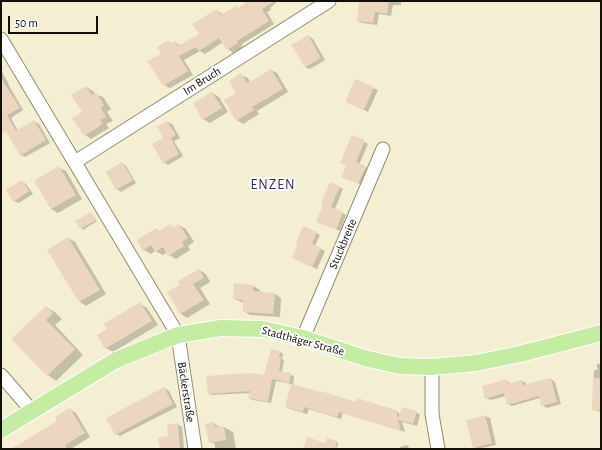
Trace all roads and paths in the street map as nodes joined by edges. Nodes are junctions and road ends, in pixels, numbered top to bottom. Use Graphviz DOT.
graph roads {
  1 [pos="329,1"];
  2 [pos="1,39"];
  3 [pos="383,149"];
  4 [pos="75,162"];
  5 [pos="601,333"];
  6 [pos="178,335"];
  7 [pos="303,338"];
  8 [pos="432,367"];
  9 [pos="1,375"];
  10 [pos="32,411"];
  11 [pos="1,430"];
  12 [pos="195,449"];
  13 [pos="438,449"];
  1 -- 4 [label="street, Im Bruch"];
  2 -- 4 [label="street"];
  3 -- 7 [label="street, Stuckbreite"];
  4 -- 6 [label="street"];
  5 -- 8 [label="main road, Stadthäger Straße"];
  6 -- 7 [label="main road, Stadthäger Straße"];
  6 -- 10 [label="main road, Stadthäger Straße"];
  6 -- 12 [label="street, Bäckerstraße"];
  7 -- 8 [label="main road, Stadthäger Straße"];
  8 -- 13 [label="street"];
  9 -- 10 [label="street"];
  10 -- 11 [label="main road, Stadthäger Straße"];
}
